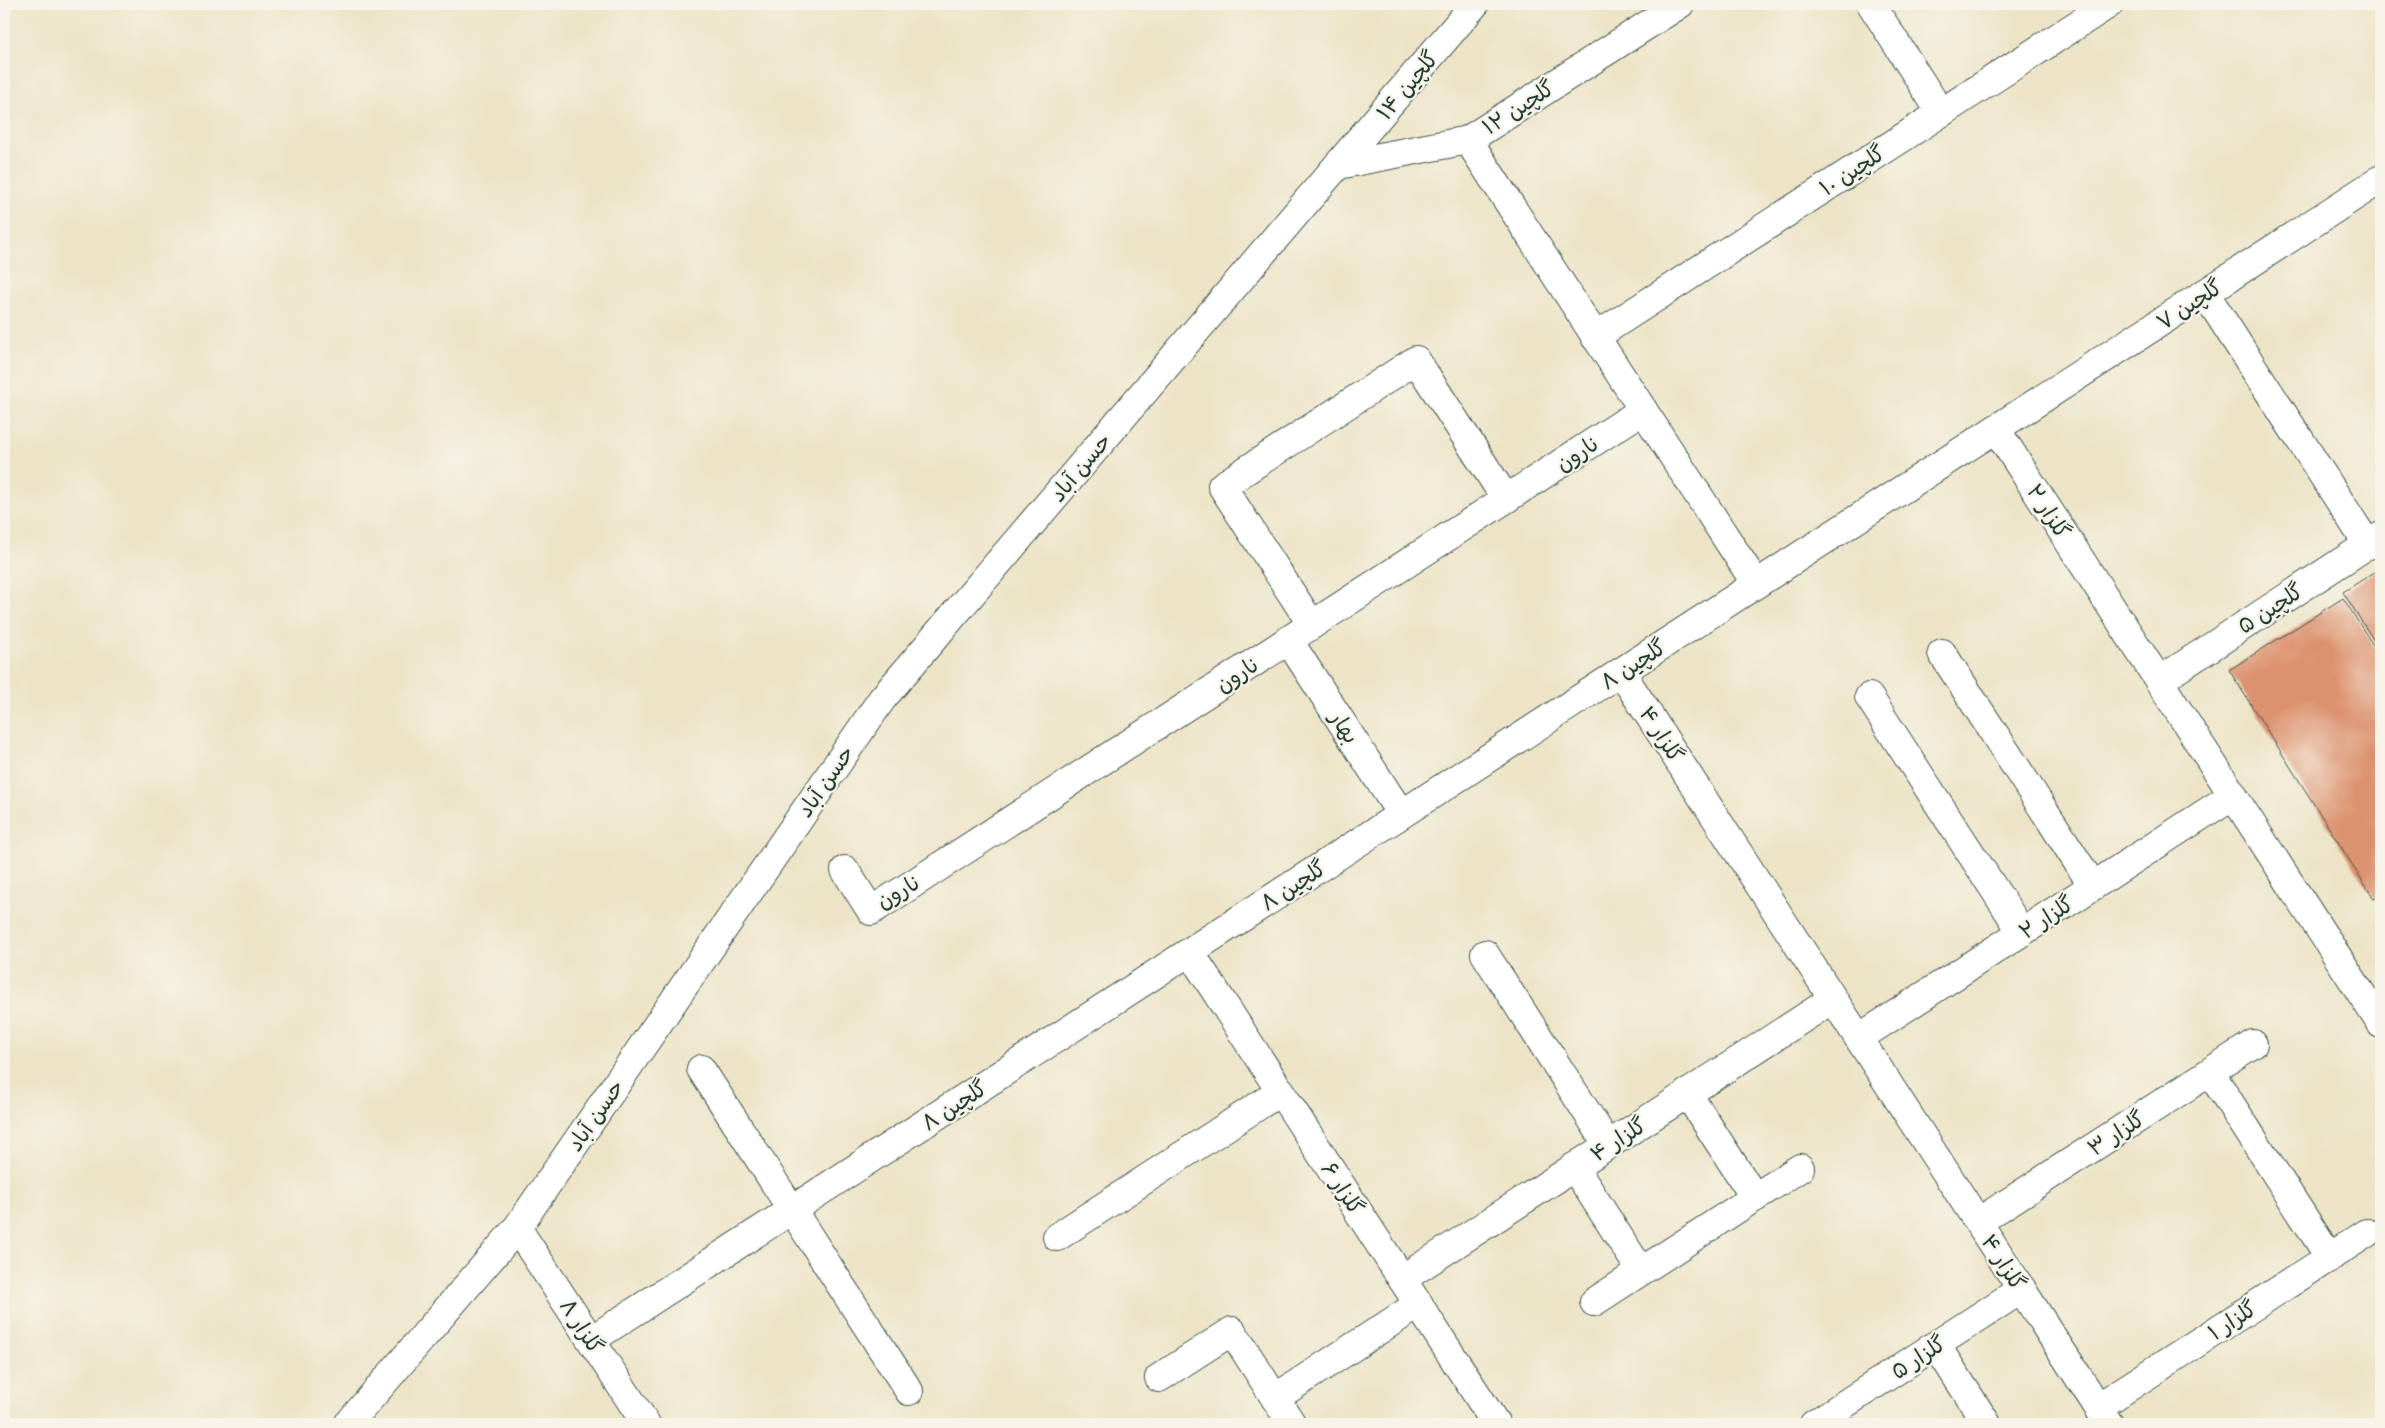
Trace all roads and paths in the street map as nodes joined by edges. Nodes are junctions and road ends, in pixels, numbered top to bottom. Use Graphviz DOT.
graph roads {
  1 [pos="1475,4"];
  2 [pos="1680,4"];
  3 [pos="1870,4"];
  4 [pos="2109,4"];
  5 [pos="1941,113"];
  6 [pos="1468,140"];
  7 [pos="1338,165"];
  8 [pos="2381,179"];
  9 [pos="2205,293"];
  10 [pos="1595,337"];
  11 [pos="1643,410"];
  12 [pos="1996,429"];
  13 [pos="1506,499"];
  14 [pos="2375,540"];
  15 [pos="1756,584"];
  16 [pos="1312,625"];
  17 [pos="1289,640"];
  18 [pos="1942,653"];
  19 [pos="1622,672"];
  20 [pos="2159,681"];
  21 [pos="1869,697"];
  22 [pos="2233,795"];
  23 [pos="1402,814"];
  24 [pos="845,870"];
  25 [pos="2093,886"];
  26 [pos="2022,932"];
  27 [pos="1190,952"];
  28 [pos="1485,954"];
  29 [pos="1833,999"];
  30 [pos="2381,1024"];
  31 [pos="1859,1038"];
  32 [pos="2253,1044"];
  33 [pos="700,1069"];
  34 [pos="2210,1072"];
  35 [pos="1281,1092"];
  36 [pos="1687,1093"];
  37 [pos="1608,1145"];
  38 [pos="1574,1167"];
  39 [pos="1800,1168"];
  40 [pos="1755,1198"];
  41 [pos="792,1210"];
  42 [pos="1978,1222"];
  43 [pos="517,1228"];
  44 [pos="2367,1233"];
  45 [pos="1057,1237"];
  46 [pos="2330,1258"];
  47 [pos="1641,1272"];
  48 [pos="1402,1278"];
  49 [pos="2022,1289"];
  50 [pos="1594,1302"];
  51 [pos="1419,1304"];
  52 [pos="591,1340"];
  53 [pos="1936,1345"];
  54 [pos="1159,1378"];
  55 [pos="909,1391"];
  56 [pos="1275,1398"];
  57 [pos="2103,1416"];
  58 [pos="348,1424"];
  59 [pos="646,1424"];
  60 [pos="1292,1424"];
  61 [pos="1496,1424"];
  62 [pos="1814,1424"];
  63 [pos="1987,1424"];
  1 -- 7 [label="street, گلچین ۱۴"];
  2 -- 6 [label="street, گلچین ۱۲"];
  3 -- 5 [label="street"];
  4 -- 5 [label="street, گلچین ۱۰"];
  5 -- 10 [label="street, گلچین ۱۰"];
  6 -- 7 [label="street, گلچین ۱۲"];
  6 -- 10 [label="street"];
  7 -- 43 [label="street, حسن آباد"];
  8 -- 9 [label="street, گلچین ۷"];
  9 -- 12 [label="street, گلچین ۷"];
  9 -- 14 [label="street"];
  10 -- 11 [label="street"];
  11 -- 13 [label="street, نارون"];
  11 -- 15 [label="street"];
  12 -- 15 [label="street, گلچین ۸"];
  12 -- 20 [label="street, گلزار ۲"];
  13 -- 16 [label="street, نارون"];
  13 -- 16 [label="street"];
  14 -- 20 [label="street, گلچین ۵"];
  15 -- 19 [label="street, گلچین ۸"];
  16 -- 17 [label="street, نارون"];
  17 -- 23 [label="street, بهار"];
  17 -- 24 [label="street, نارون"];
  18 -- 25 [label="street"];
  19 -- 23 [label="street, گلچین ۸"];
  19 -- 29 [label="street, گلزار ۴"];
  20 -- 22 [label="street, گلزار ۲"];
  21 -- 26 [label="street"];
  22 -- 25 [label="street, گلزار ۲"];
  22 -- 30 [label="street, گلزار ۲"];
  23 -- 27 [label="street, گلچین ۸"];
  25 -- 26 [label="street, گلزار ۲"];
  26 -- 31 [label="street, گلزار ۲"];
  27 -- 35 [label="street, گلزار ۶"];
  27 -- 41 [label="street, گلچین ۸"];
  28 -- 37 [label="street"];
  29 -- 31 [label="street, گلزار ۴"];
  29 -- 36 [label="street, گلزار ۴"];
  31 -- 42 [label="street, گلزار ۴"];
  32 -- 34 [label="street, گلزار ۳"];
  33 -- 41 [label="street"];
  34 -- 42 [label="street, گلزار ۳"];
  34 -- 46 [label="street"];
  35 -- 45 [label="street"];
  35 -- 48 [label="street, گلزار ۶"];
  36 -- 37 [label="street, گلزار ۴"];
  36 -- 40 [label="street"];
  37 -- 38 [label="street, گلزار ۴"];
  38 -- 47 [label="street"];
  38 -- 48 [label="street, گلزار ۴"];
  39 -- 40 [label="street"];
  40 -- 47 [label="street"];
  41 -- 52 [label="street, گلچین ۸"];
  41 -- 55 [label="street"];
  42 -- 49 [label="street, گلزار ۴"];
  43 -- 52 [label="street, گلزار ۸"];
  43 -- 58 [label="street, حسن آباد"];
  44 -- 46 [label="street, گلزار ۱"];
  46 -- 57 [label="street, گلزار ۱"];
  47 -- 50 [label="street"];
  48 -- 51 [label="street, گلزار ۶"];
  49 -- 53 [label="street, گلزار ۵"];
  49 -- 57 [label="street, گلزار ۴"];
  51 -- 56 [label="street"];
  51 -- 61 [label="street, گلزار ۶"];
  52 -- 59 [label="street, گلزار ۸"];
  53 -- 62 [label="street, گلزار ۵"];
  53 -- 63 [label="street"];
  54 -- 56 [label="street"];
  56 -- 60 [label="street"];
}
